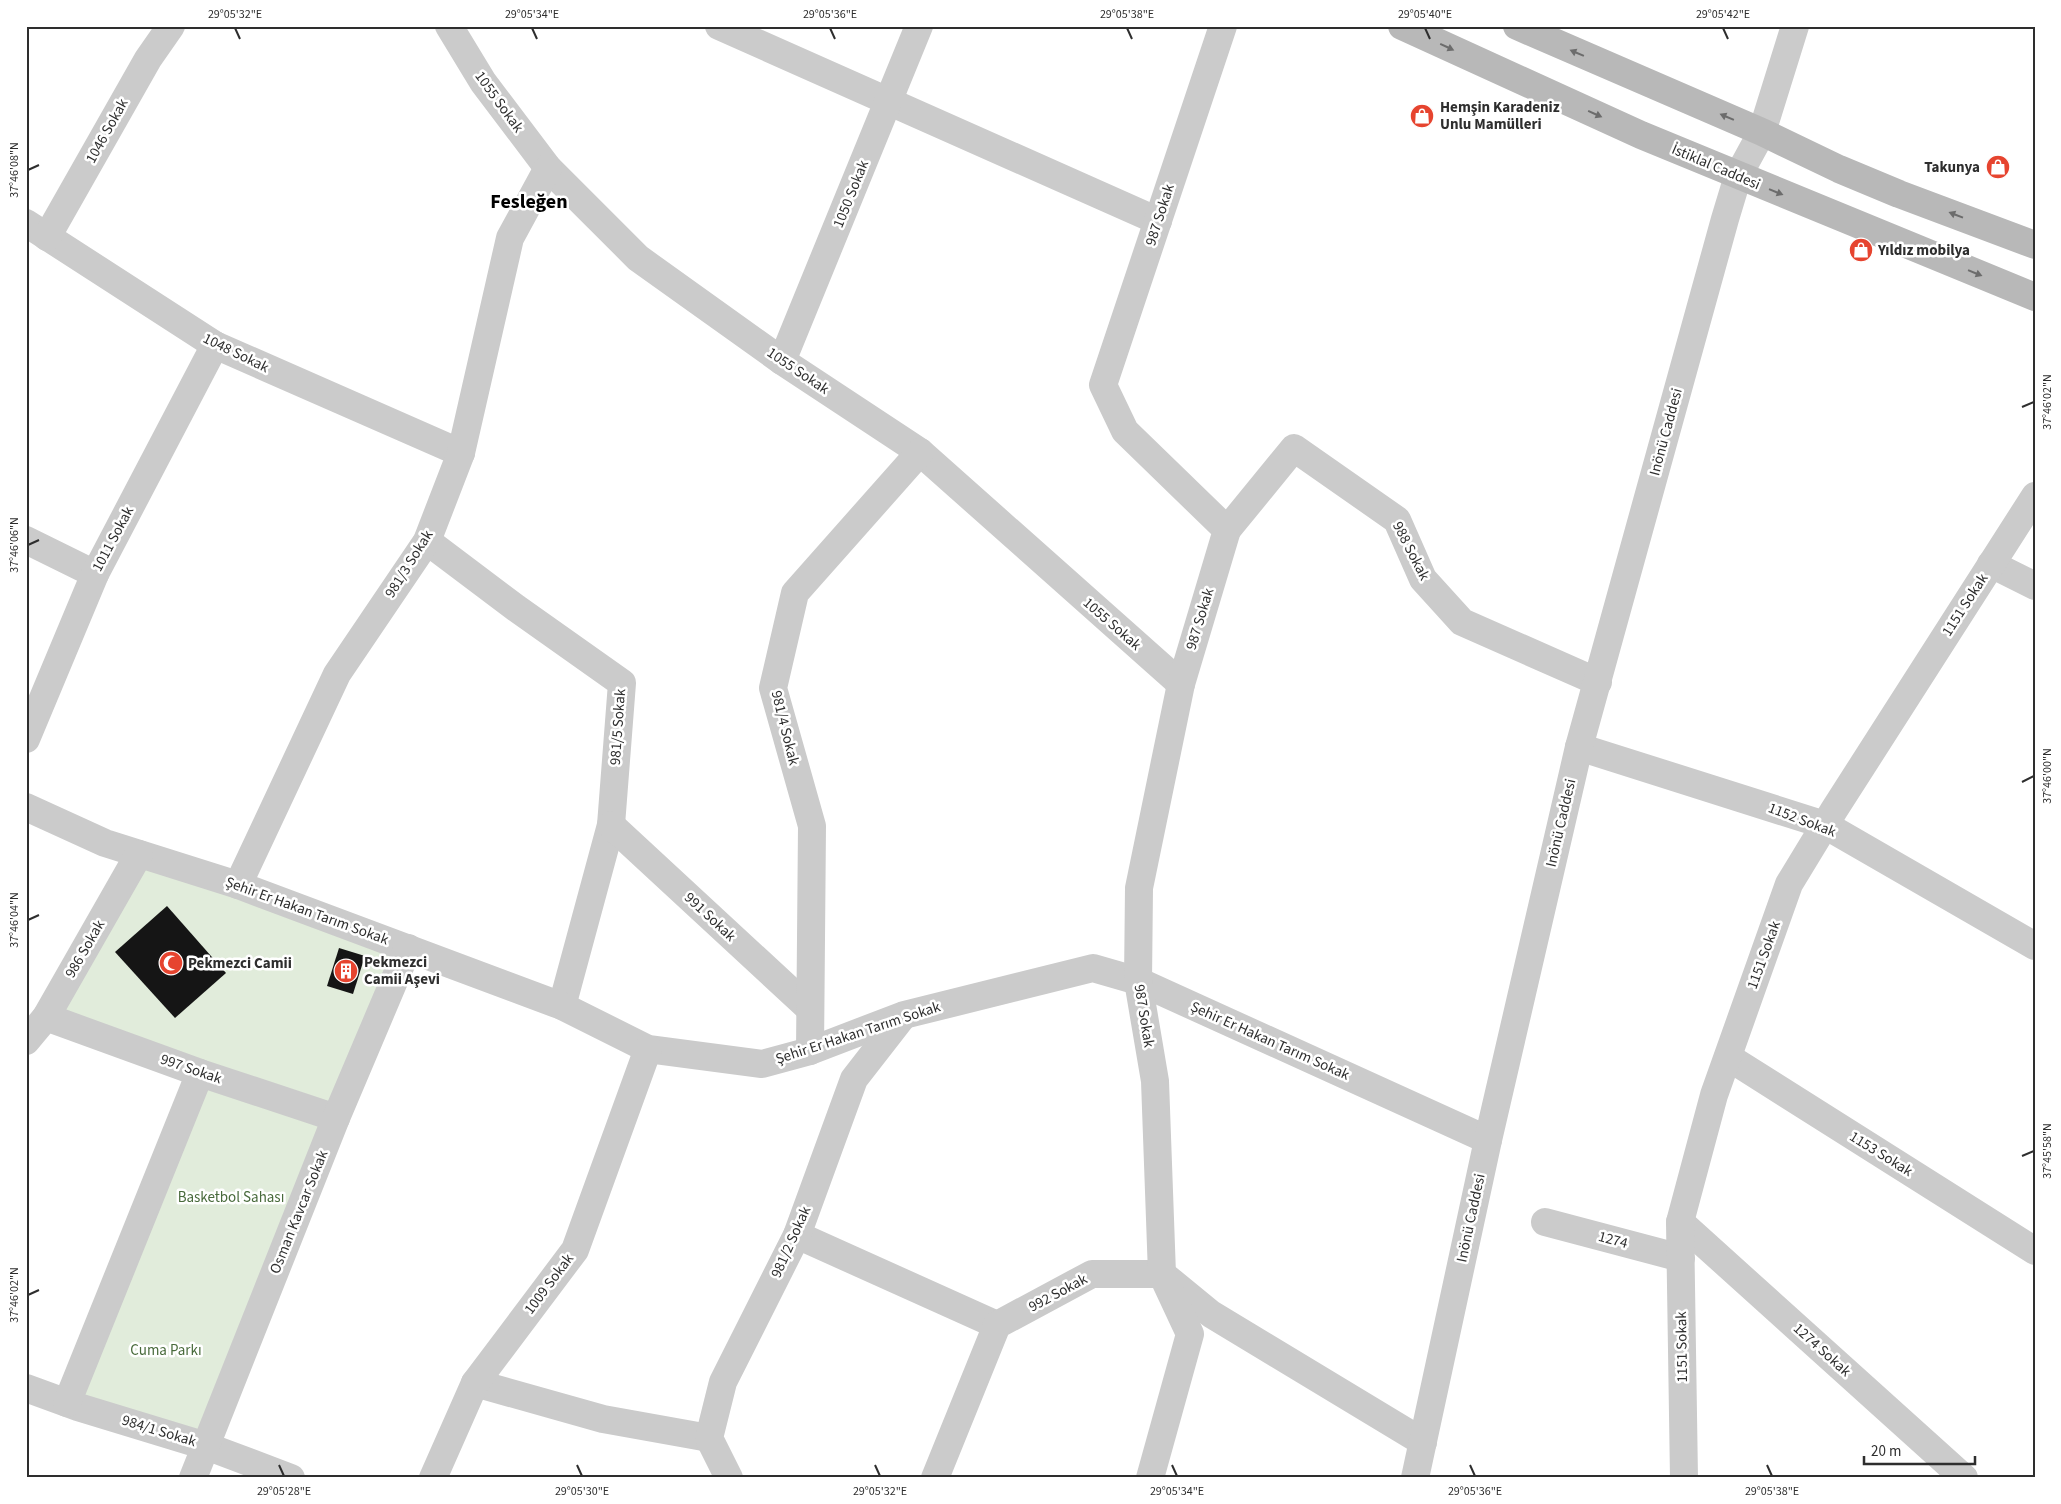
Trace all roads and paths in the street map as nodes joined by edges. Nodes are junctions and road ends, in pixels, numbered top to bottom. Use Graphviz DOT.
graph roads {
  1 [pos="171,26"];
  2 [pos="449,26"];
  3 [pos="719,26"];
  4 [pos="919,26"];
  5 [pos="1223,26"];
  6 [pos="1402,26"];
  7 [pos="1517,26"];
  8 [pos="1795,26"];
  9 [pos="888,101"];
  10 [pos="1762,132"];
  11 [pos="548,168"];
  12 [pos="1738,176"];
  13 [pos="1158,221"];
  14 [pos="37,230"];
  15 [pos="2035,245"];
  16 [pos="2035,297"];
  17 [pos="215,346"];
  18 [pos="782,361"];
  19 [pos="920,452"];
  20 [pos="462,453"];
  21 [pos="2035,496"];
  22 [pos="1227,530"];
  23 [pos="26,540"];
  24 [pos="427,541"];
  25 [pos="1991,564"];
  26 [pos="95,574"];
  27 [pos="2035,586"];
  28 [pos="1598,682"];
  29 [pos="1181,684"];
  30 [pos="26,739"];
  31 [pos="1579,746"];
  32 [pos="26,807"];
  33 [pos="611,825"];
  34 [pos="1825,825"];
  35 [pos="139,854"];
  36 [pos="238,885"];
  37 [pos="2035,946"];
  38 [pos="408,948"];
  39 [pos="1138,981"];
  40 [pos="562,1006"];
  41 [pos="810,1009"];
  42 [pos="904,1014"];
  43 [pos="46,1017"];
  44 [pos="26,1041"];
  45 [pos="648,1049"];
  46 [pos="810,1051"];
  47 [pos="1728,1057"];
  48 [pos="200,1073"];
  49 [pos="336,1118"];
  50 [pos="1488,1140"];
  51 [pos="1546,1222"];
  52 [pos="1680,1222"];
  53 [pos="797,1235"];
  54 [pos="2035,1251"];
  55 [pos="1681,1258"];
  56 [pos="1162,1274"];
  57 [pos="997,1325"];
  58 [pos="475,1383"];
  59 [pos="26,1388"];
  60 [pos="67,1403"];
  61 [pos="709,1438"];
  62 [pos="1422,1442"];
  63 [pos="206,1446"];
  64 [pos="193,1478"];
  65 [pos="291,1478"];
  66 [pos="434,1478"];
  67 [pos="729,1478"];
  68 [pos="935,1478"];
  69 [pos="1150,1478"];
  70 [pos="1415,1478"];
  71 [pos="1684,1478"];
  72 [pos="1964,1478"];
  1 -- 14 [label="street, 1046 Sokak"];
  2 -- 11 [label="street, 1055 Sokak"];
  3 -- 9 [label="street"];
  4 -- 9 [label="street, 1050 Sokak"];
  5 -- 13 [label="street, 987 Sokak"];
  6 -- 12 [label="main road, İstiklal Caddesi, one-way"];
  10 -- 7 [label="main road, one-way"];
  8 -- 10 [label="street, Inönü Caddesi"];
  9 -- 13 [label="street"];
  9 -- 18 [label="street, 1050 Sokak"];
  10 -- 12 [label="street, Inönü Caddesi"];
  15 -- 10 [label="main road, one-way"];
  11 -- 18 [label="street, 1055 Sokak"];
  11 -- 20 [label="street, 981/3 Sokak"];
  12 -- 16 [label="main road, İstiklal Caddesi, one-way"];
  12 -- 28 [label="street, Inönü Caddesi"];
  13 -- 22 [label="street, 987 Sokak"];
  14 -- 17 [label="street, 1048 Sokak"];
  17 -- 20 [label="street, 1048 Sokak"];
  17 -- 26 [label="street, 1011 Sokak"];
  18 -- 19 [label="street, 1055 Sokak"];
  19 -- 29 [label="street, 1055 Sokak"];
  19 -- 41 [label="street, 981/4 Sokak"];
  20 -- 24 [label="street, 981/3 Sokak"];
  21 -- 25 [label="street, 1151 Sokak"];
  22 -- 28 [label="street, 988 Sokak"];
  22 -- 29 [label="street, 987 Sokak"];
  23 -- 26 [label="street"];
  24 -- 33 [label="street, 981/5 Sokak"];
  24 -- 36 [label="street, 981/3 Sokak"];
  25 -- 27 [label="street"];
  25 -- 34 [label="street, 1151 Sokak"];
  26 -- 30 [label="street, 1011 Sokak"];
  28 -- 31 [label="street, Inönü Caddesi"];
  29 -- 39 [label="street, 987 Sokak"];
  31 -- 34 [label="street, 1152 Sokak"];
  31 -- 50 [label="street, Inönü Caddesi"];
  32 -- 35 [label="street, Şehir Er Hakan Tarım Sokak"];
  33 -- 40 [label="street, 981/5 Sokak"];
  33 -- 41 [label="street, 991 Sokak"];
  34 -- 37 [label="street, 1152 Sokak"];
  34 -- 47 [label="street, 1151 Sokak"];
  35 -- 36 [label="street, Şehir Er Hakan Tarım Sokak"];
  35 -- 43 [label="street, 986 Sokak"];
  36 -- 38 [label="street, Şehir Er Hakan Tarım Sokak"];
  38 -- 40 [label="street, Şehir Er Hakan Tarım Sokak"];
  38 -- 49 [label="street, Osman Kavcar Sokak"];
  39 -- 42 [label="street, Şehir Er Hakan Tarım Sokak"];
  39 -- 50 [label="street, Şehir Er Hakan Tarım Sokak"];
  39 -- 56 [label="street, 987 Sokak"];
  40 -- 45 [label="street, Şehir Er Hakan Tarım Sokak"];
  41 -- 46 [label="street, 981/4 Sokak"];
  42 -- 46 [label="street, Şehir Er Hakan Tarım Sokak"];
  42 -- 53 [label="street, 981/2 Sokak"];
  43 -- 44 [label="street, 986 Sokak"];
  43 -- 48 [label="street, 997 Sokak"];
  45 -- 46 [label="street, Şehir Er Hakan Tarım Sokak"];
  45 -- 58 [label="street, 1009 Sokak"];
  47 -- 52 [label="street, 1151 Sokak"];
  47 -- 54 [label="street, 1153 Sokak"];
  48 -- 49 [label="street, 997 Sokak"];
  48 -- 60 [label="street"];
  49 -- 63 [label="street, Osman Kavcar Sokak"];
  50 -- 62 [label="street, Inönü Caddesi"];
  51 -- 55 [label="street, 1274"];
  52 -- 55 [label="street, 1151 Sokak"];
  52 -- 72 [label="street, 1274 Sokak"];
  53 -- 57 [label="street"];
  53 -- 61 [label="street, 981/2 Sokak"];
  55 -- 71 [label="street, 1151 Sokak"];
  56 -- 57 [label="street, 992 Sokak"];
  56 -- 62 [label="street"];
  56 -- 69 [label="street"];
  57 -- 68 [label="street"];
  58 -- 61 [label="street"];
  58 -- 66 [label="street, 1009 Sokak"];
  59 -- 60 [label="street, 984/1 Sokak"];
  60 -- 63 [label="street, 984/1 Sokak"];
  61 -- 67 [label="street"];
  62 -- 70 [label="street, Inönü Caddesi"];
  63 -- 64 [label="street, Osman Kavcar Sokak"];
  63 -- 65 [label="street, 984/1 Sokak"];
}
